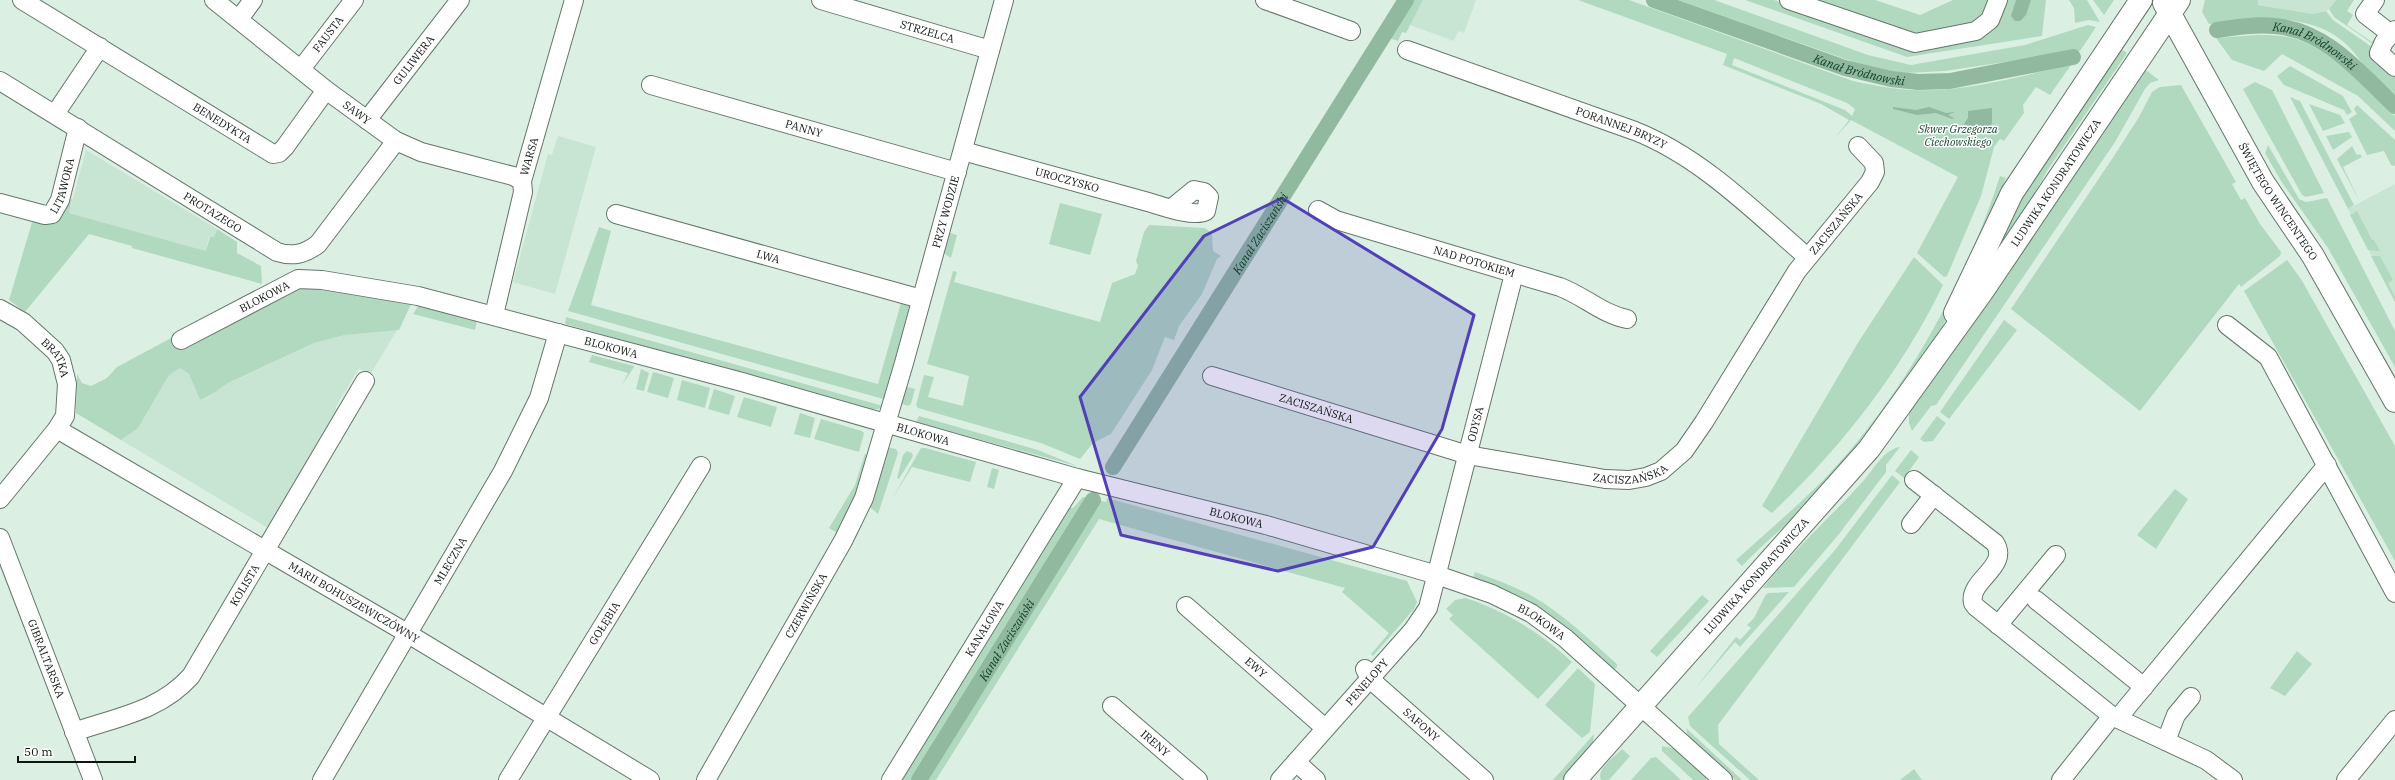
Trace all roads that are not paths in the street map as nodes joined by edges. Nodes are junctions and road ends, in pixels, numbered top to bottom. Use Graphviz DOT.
graph roads {
  1 [pos="22,0"];
  2 [pos="214,0"];
  3 [pos="253,0"];
  4 [pos="354,0"];
  5 [pos="460,0"];
  6 [pos="574,0"];
  7 [pos="821,0"];
  8 [pos="854,0"];
  9 [pos="1004,0"];
  10 [pos="1265,0"];
  11 [pos="1789,0"];
  12 [pos="1998,0"];
  13 [pos="2141,0"];
  14 [pos="2375,0"];
  15 [pos="2170,5"];
  16 [pos="866,14"];
  17 [pos="239,19"];
  18 [pos="1351,31"];
  19 [pos="2393,32"];
  20 [pos="100,47"];
  21 [pos="990,50"];
  22 [pos="1407,50"];
  23 [pos="2395,67"];
  24 [pos="301,68"];
  25 [pos="0,81"];
  26 [pos="650,84"];
  27 [pos="326,90"];
  28 [pos="55,114"];
  29 [pos="367,120"];
  30 [pos="78,128"];
  31 [pos="396,141"];
  32 [pos="1858,146"];
  33 [pos="963,151"];
  34 [pos="957,172"];
  35 [pos="522,182"];
  36 [pos="0,203"];
  37 [pos="1172,208"];
  38 [pos="1318,210"];
  39 [pos="616,214"];
  40 [pos="1807,257"];
  41 [pos="1514,274"];
  42 [pos="921,299"];
  43 [pos="0,309"];
  44 [pos="494,315"];
  45 [pos="1627,319"];
  46 [pos="2227,325"];
  47 [pos="558,333"];
  48 [pos="181,340"];
  49 [pos="1929,364"];
  50 [pos="1212,376"];
  51 [pos="366,381"];
  52 [pos="2395,401"];
  53 [pos="886,423"];
  54 [pos="57,429"];
  55 [pos="1468,455"];
  56 [pos="2327,465"];
  57 [pos="701,466"];
  58 [pos="1077,478"];
  59 [pos="1914,480"];
  60 [pos="1934,495"];
  61 [pos="0,499"];
  62 [pos="1911,524"];
  63 [pos="0,538"];
  64 [pos="267,551"];
  65 [pos="2056,555"];
  66 [pos="1437,575"];
  67 [pos="2395,593"];
  68 [pos="2036,600"];
  69 [pos="1186,606"];
  70 [pos="1998,625"];
  71 [pos="409,635"];
  72 [pos="1367,673"];
  73 [pos="2144,687"];
  74 [pos="2191,697"];
  75 [pos="1641,705"];
  76 [pos="1112,706"];
  77 [pos="546,717"];
  78 [pos="2115,717"];
  79 [pos="2395,720"];
  80 [pos="1325,728"];
  81 [pos="74,732"];
  82 [pos="2166,741"];
  83 [pos="1296,762"];
  84 [pos="93,780"];
  85 [pos="322,780"];
  86 [pos="508,780"];
  87 [pos="650,780"];
  88 [pos="706,780"];
  89 [pos="891,780"];
  90 [pos="1198,780"];
  91 [pos="1280,780"];
  92 [pos="1316,780"];
  93 [pos="1484,780"];
  94 [pos="1575,780"];
  95 [pos="1723,780"];
  96 [pos="2061,780"];
  97 [pos="2234,780"];
  98 [pos="2346,780"];
  1 -- 20 [label="street, BENEDYKTA"];
  2 -- 17 [label="street, SAWY"];
  3 -- 17 [label="street"];
  4 -- 24 [label="street, FAUSTA"];
  5 -- 29 [label="street, GULIWERA"];
  6 -- 35 [label="street, WARSA"];
  7 -- 16 [label="street, STRZELCA"];
  8 -- 16 [label="street"];
  9 -- 21 [label="street, PRZY WODZIE"];
  10 -- 18 [label="street"];
  11 -- 12 [label="street"];
  13 -- 49 [label="main road, LUDWIKA KONDRATOWICZA"];
  14 -- 19 [label="street"];
  15 -- 49 [label="main road, LUDWIKA KONDRATOWICZA"];
  15 -- 52 [label="main road, ŚWIĘTEGO WINCENTEGO"];
  16 -- 21 [label="street, STRZELCA"];
  17 -- 24 [label="street, SAWY"];
  19 -- 23 [label="street"];
  20 -- 27 [label="street, BENEDYKTA"];
  20 -- 28 [label="street"];
  21 -- 33 [label="street, PRZY WODZIE"];
  22 -- 40 [label="street, PORANNEJ BRYZY"];
  24 -- 27 [label="street, SAWY"];
  25 -- 28 [label="street, PROTAZEGO"];
  26 -- 34 [label="street, PANNY"];
  27 -- 29 [label="street, SAWY"];
  28 -- 30 [label="street, PROTAZEGO"];
  29 -- 31 [label="street, SAWY"];
  30 -- 31 [label="street, PROTAZEGO"];
  30 -- 36 [label="street, LITAWORA"];
  31 -- 35 [label="street, SAWY"];
  32 -- 40 [label="street, ZACISZAŃSKA"];
  33 -- 34 [label="street, PRZY WODZIE"];
  33 -- 37 [label="street, UROCZYSKO"];
  34 -- 42 [label="street, PRZY WODZIE"];
  35 -- 44 [label="street, WARSA"];
  38 -- 41 [label="street, NAD POTOKIEM"];
  39 -- 42 [label="street, LWA"];
  40 -- 55 [label="street, ZACISZAŃSKA"];
  41 -- 45 [label="street, NAD POTOKIEM"];
  41 -- 55 [label="street, ODYSA"];
  42 -- 53 [label="street, PRZY WODZIE"];
  43 -- 54 [label="street, BRATKA"];
  44 -- 47 [label="street, BLOKOWA"];
  44 -- 48 [label="street, BLOKOWA"];
  46 -- 56 [label="street"];
  47 -- 53 [label="street, BLOKOWA"];
  47 -- 71 [label="street, MLECZNA"];
  49 -- 75 [label="main road, LUDWIKA KONDRATOWICZA"];
  50 -- 55 [label="street, ZACISZAŃSKA"];
  51 -- 64 [label="street, KOLISTA"];
  53 -- 58 [label="street, BLOKOWA"];
  53 -- 88 [label="street, CZERWIŃSKA"];
  54 -- 61 [label="street"];
  54 -- 64 [label="street, MARII BOHUSZEWICZÓWNY"];
  55 -- 66 [label="street, ODYSA"];
  56 -- 67 [label="street"];
  56 -- 73 [label="street"];
  57 -- 77 [label="street, GOŁĘBIA"];
  58 -- 66 [label="street, BLOKOWA"];
  58 -- 89 [label="street, KANAŁOWA"];
  59 -- 60 [label="street"];
  60 -- 62 [label="street"];
  60 -- 70 [label="street"];
  63 -- 81 [label="street, GIBRALTARSKA"];
  64 -- 71 [label="street, MARII BOHUSZEWICZÓWNY"];
  64 -- 81 [label="street, KOLISTA"];
  65 -- 70 [label="street"];
  66 -- 72 [label="street, PENELOPY"];
  66 -- 75 [label="street, BLOKOWA"];
  68 -- 73 [label="street"];
  69 -- 80 [label="street, EWY"];
  70 -- 78 [label="street"];
  71 -- 77 [label="street, MARII BOHUSZEWICZÓWNY"];
  71 -- 85 [label="street, MLECZNA"];
  72 -- 80 [label="street, PENELOPY"];
  72 -- 93 [label="street, SAFONY"];
  73 -- 78 [label="street"];
  74 -- 82 [label="street"];
  75 -- 94 [label="main road, LUDWIKA KONDRATOWICZA"];
  75 -- 95 [label="street, BLOKOWA"];
  76 -- 90 [label="street, IRENY"];
  77 -- 86 [label="street, GOŁĘBIA"];
  77 -- 87 [label="street, MARII BOHUSZEWICZÓWNY"];
  78 -- 82 [label="street"];
  78 -- 96 [label="street"];
  79 -- 98 [label="street"];
  80 -- 83 [label="street, PENELOPY"];
  81 -- 84 [label="street, GIBRALTARSKA"];
  82 -- 97 [label="street"];
  83 -- 91 [label="street, PENELOPY"];
  83 -- 92 [label="street"];
}
